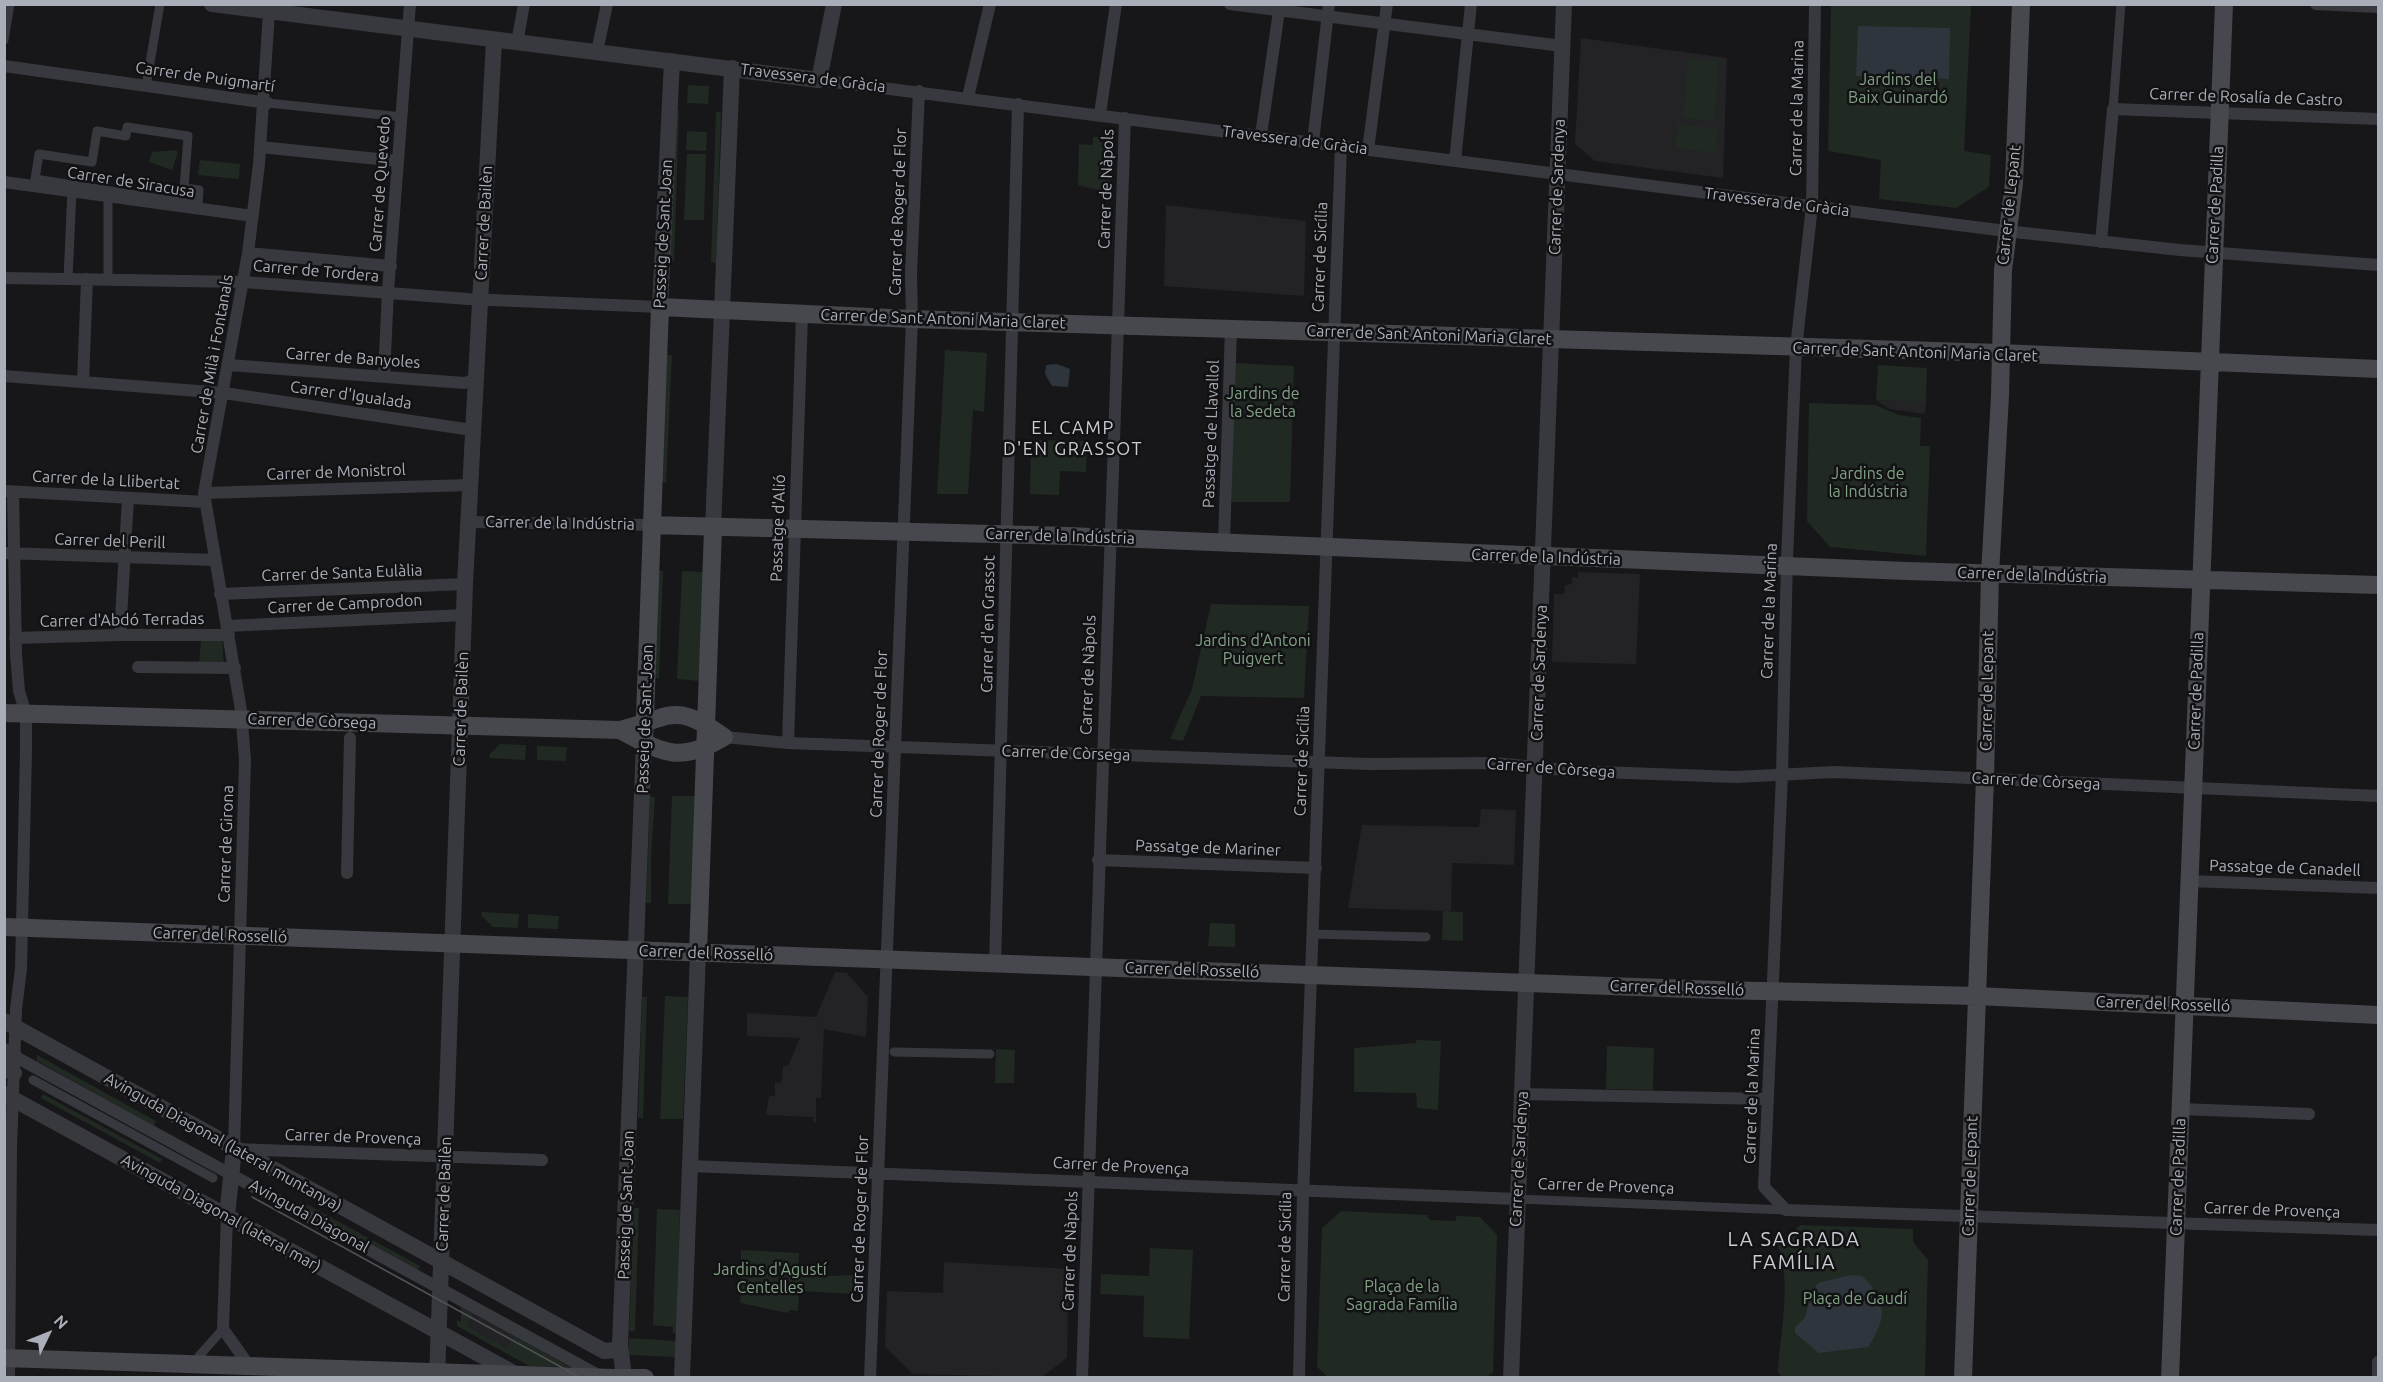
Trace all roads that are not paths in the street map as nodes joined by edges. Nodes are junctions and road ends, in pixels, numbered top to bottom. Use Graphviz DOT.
graph roads {
  1 [pos="10,4"];
  2 [pos="160,4"];
  3 [pos="212,4"];
  4 [pos="410,4"];
  5 [pos="524,4"];
  6 [pos="607,4"];
  7 [pos="834,4"];
  8 [pos="990,4"];
  9 [pos="1116,4"];
  10 [pos="1230,4"];
  11 [pos="1387,4"];
  12 [pos="1471,4"];
  13 [pos="1564,4"];
  14 [pos="1815,4"];
  15 [pos="2022,4"];
  16 [pos="2121,4"];
  17 [pos="2224,4"];
  18 [pos="2316,4"];
  19 [pos="230,6"];
  20 [pos="2379,7"];
  21 [pos="1279,8"];
  22 [pos="301,10"];
  23 [pos="1328,10"];
  24 [pos="269,12"];
  25 [pos="1385,24"];
  26 [pos="408,29"];
  27 [pos="1467,34"];
  28 [pos="4,40"];
  29 [pos="494,40"];
  30 [pos="518,43"];
  31 [pos="1562,46"];
  32 [pos="597,52"];
  33 [pos="672,61"];
  34 [pos="4,66"];
  35 [pos="732,68"];
  36 [pos="819,80"];
  37 [pos="146,86"];
  38 [pos="919,91"];
  39 [pos="968,97"];
  40 [pos="266,103"];
  41 [pos="1018,104"];
  42 [pos="2113,109"];
  43 [pos="1100,114"];
  44 [pos="2219,114"];
  45 [pos="401,117"];
  46 [pos="1125,118"];
  47 [pos="2379,119"];
  48 [pos="1261,135"];
  49 [pos="1313,142"];
  50 [pos="1341,146"];
  51 [pos="260,147"];
  52 [pos="1368,150"];
  53 [pos="398,161"];
  54 [pos="1455,161"];
  55 [pos="1558,174"];
  56 [pos="4,182"];
  57 [pos="72,190"];
  58 [pos="108,195"];
  59 [pos="198,205"];
  60 [pos="1812,206"];
  61 [pos="253,216"];
  62 [pos="2006,231"];
  63 [pos="2101,242"];
  64 [pos="2213,252"];
  65 [pos="248,253"];
  66 [pos="2379,265"];
  67 [pos="391,266"];
  68 [pos="4,278"];
  69 [pos="69,279"];
  70 [pos="87,279"];
  71 [pos="108,280"];
  72 [pos="244,282"];
  73 [pos="388,294"];
  74 [pos="480,300"];
  75 [pos="660,307"];
  76 [pos="723,310"];
  77 [pos="802,314"];
  78 [pos="912,319"];
  79 [pos="1012,322"];
  80 [pos="1117,324"];
  81 [pos="1231,328"];
  82 [pos="1334,332"];
  83 [pos="1552,340"];
  84 [pos="1796,348"];
  85 [pos="2000,353"];
  86 [pos="2208,363"];
  87 [pos="229,365"];
  88 [pos="2379,369"];
  89 [pos="4,376"];
  90 [pos="384,376"];
  91 [pos="475,380"];
  92 [pos="83,382"];
  93 [pos="224,393"];
  94 [pos="472,430"];
  95 [pos="470,485"];
  96 [pos="9,491"];
  97 [pos="205,497"];
  98 [pos="128,498"];
  99 [pos="470,522"];
  100 [pos="651,525"];
  101 [pos="713,528"];
  102 [pos="794,530"];
  103 [pos="904,531"];
  104 [pos="1006,535"];
  105 [pos="1110,538"];
  106 [pos="1224,542"];
  107 [pos="1326,547"];
  108 [pos="9,554"];
  109 [pos="1544,557"];
  110 [pos="125,559"];
  111 [pos="214,560"];
  112 [pos="1786,565"];
  113 [pos="1989,574"];
  114 [pos="2200,581"];
  115 [pos="465,584"];
  116 [pos="2379,585"];
  117 [pos="220,594"];
  118 [pos="464,615"];
  119 [pos="228,631"];
  120 [pos="120,634"];
  121 [pos="15,638"];
  122 [pos="138,667"];
  123 [pos="235,668"];
  124 [pos="4,713"];
  125 [pos="26,714"];
  126 [pos="242,719"];
  127 [pos="645,723"];
  128 [pos="707,725"];
  129 [pos="461,726"];
  130 [pos="620,730"];
  131 [pos="724,737"];
  132 [pos="350,738"];
  133 [pos="644,743"];
  134 [pos="788,743"];
  135 [pos="895,747"];
  136 [pos="706,748"];
  137 [pos="1002,751"];
  138 [pos="1101,754"];
  139 [pos="1318,763"];
  140 [pos="1536,766"];
  141 [pos="1782,774"];
  142 [pos="1986,778"];
  143 [pos="2193,787"];
  144 [pos="2379,796"];
  145 [pos="1098,860"];
  146 [pos="1316,868"];
  147 [pos="347,873"];
  148 [pos="2190,881"];
  149 [pos="2379,888"];
  150 [pos="13,927"];
  151 [pos="1312,934"];
  152 [pos="239,935"];
  153 [pos="1426,937"];
  154 [pos="454,943"];
  155 [pos="634,951"];
  156 [pos="698,953"];
  157 [pos="887,960"];
  158 [pos="995,965"];
  159 [pos="1094,967"];
  160 [pos="1312,973"];
  161 [pos="1528,983"];
  162 [pos="1773,990"];
  163 [pos="1977,996"];
  164 [pos="2186,1005"];
  165 [pos="2379,1014"];
  166 [pos="10,1024"];
  167 [pos="894,1052"];
  168 [pos="990,1054"];
  169 [pos="9,1062"];
  170 [pos="33,1080"];
  171 [pos="1522,1094"];
  172 [pos="9,1096"];
  173 [pos="1767,1099"];
  174 [pos="2181,1109"];
  175 [pos="2309,1114"];
  176 [pos="8,1139"];
  177 [pos="234,1149"];
  178 [pos="446,1156"];
  179 [pos="542,1160"];
  180 [pos="689,1166"];
  181 [pos="878,1173"];
  182 [pos="232,1174"];
  183 [pos="213,1178"];
  184 [pos="1089,1182"];
  185 [pos="1303,1191"];
  186 [pos="1517,1199"];
  187 [pos="1763,1209"];
  188 [pos="1786,1210"];
  189 [pos="227,1216"];
  190 [pos="1969,1216"];
  191 [pos="1763,1220"];
  192 [pos="2176,1224"];
  193 [pos="2379,1230"];
  194 [pos="441,1262"];
  195 [pos="440,1288"];
  196 [pos="223,1329"];
  197 [pos="438,1331"];
  198 [pos="620,1344"];
  199 [pos="7,1358"];
  200 [pos="2379,1362"];
  201 [pos="248,1372"];
  202 [pos="201,1373"];
  203 [pos="437,1375"];
  204 [pos="9,1377"];
  205 [pos="521,1377"];
  206 [pos="602,1377"];
  207 [pos="614,1377"];
  208 [pos="624,1377"];
  209 [pos="645,1377"];
  210 [pos="682,1377"];
  211 [pos="870,1377"];
  212 [pos="1082,1377"];
  213 [pos="1299,1377"];
  214 [pos="1510,1377"];
  215 [pos="1963,1377"];
  216 [pos="2170,1377"];
  217 [pos="2378,1377"];
  1 -- 28 [label="street"];
  2 -- 37 [label="street"];
  3 -- 19 [label="street, Travessera de Gràcia"];
  4 -- 26 [label="street, Carrer de Quevedo"];
  5 -- 30 [label="street"];
  6 -- 32 [label="street"];
  7 -- 36 [label="street"];
  8 -- 39 [label="street"];
  9 -- 43 [label="street"];
  10 -- 21 [label="street"];
  11 -- 25 [label="street"];
  12 -- 27 [label="street"];
  13 -- 31 [label="street, Carrer de Sardenya"];
  14 -- 60 [label="street, Carrer de la Marina"];
  15 -- 62 [label="main road, Carrer de Lepant"];
  16 -- 42 [label="street"];
  17 -- 44 [label="main road, Carrer de Padilla"];
  18 -- 20 [label="street"];
  19 -- 24 [label="street, Travessera de Gràcia"];
  21 -- 23 [label="street"];
  21 -- 48 [label="street"];
  22 -- 24 [label="street, Travessera de Gràcia"];
  22 -- 26 [label="street, Travessera de Gràcia"];
  23 -- 25 [label="street"];
  23 -- 49 [label="street"];
  24 -- 40 [label="street, Carrer de Milà i Fontanals"];
  25 -- 27 [label="street"];
  25 -- 52 [label="street"];
  26 -- 29 [label="street, Travessera de Gràcia"];
  26 -- 45 [label="street, Carrer de Quevedo"];
  27 -- 31 [label="street"];
  27 -- 54 [label="street"];
  29 -- 30 [label="street, Travessera de Gràcia"];
  29 -- 74 [label="street, Carrer de Bailèn"];
  30 -- 32 [label="street, Travessera de Gràcia"];
  31 -- 55 [label="street, Carrer de Sardenya"];
  32 -- 33 [label="street, Travessera de Gràcia"];
  33 -- 35 [label="street, Travessera de Gràcia"];
  33 -- 75 [label="street, Passeig de Sant Joan"];
  34 -- 37 [label="street, Carrer de Puigmartí"];
  35 -- 36 [label="street, Travessera de Gràcia"];
  35 -- 76 [label="street"];
  36 -- 38 [label="street, Travessera de Gràcia"];
  37 -- 40 [label="street, Carrer de Puigmartí"];
  38 -- 39 [label="street, Travessera de Gràcia"];
  38 -- 78 [label="street, Carrer de Roger de Flor"];
  39 -- 41 [label="street, Travessera de Gràcia"];
  40 -- 45 [label="street, Carrer de Puigmartí"];
  40 -- 51 [label="street, Carrer de Milà i Fontanals"];
  41 -- 43 [label="street, Travessera de Gràcia"];
  41 -- 79 [label="street, Carrer d'en Grassot"];
  42 -- 44 [label="street, Carrer de Rosalía de Castro"];
  42 -- 63 [label="street"];
  43 -- 46 [label="street, Travessera de Gràcia"];
  44 -- 47 [label="street, Carrer de Rosalía de Castro"];
  44 -- 64 [label="main road, Carrer de Padilla"];
  45 -- 53 [label="street, Carrer de Quevedo"];
  46 -- 48 [label="street, Travessera de Gràcia"];
  46 -- 80 [label="street, Carrer de Nàpols"];
  48 -- 49 [label="street, Travessera de Gràcia"];
  49 -- 50 [label="street, Travessera de Gràcia"];
  50 -- 52 [label="street, Travessera de Gràcia"];
  50 -- 82 [label="street, Carrer de Sicília"];
  51 -- 53 [label="street"];
  51 -- 61 [label="street, Carrer de Milà i Fontanals"];
  52 -- 54 [label="street, Travessera de Gràcia"];
  53 -- 67 [label="street, Carrer de Quevedo"];
  54 -- 55 [label="street, Travessera de Gràcia"];
  55 -- 60 [label="street, Travessera de Gràcia"];
  55 -- 83 [label="street, Carrer de Sardenya"];
  56 -- 57 [label="street, Carrer de Siracusa"];
  57 -- 58 [label="street, Carrer de Siracusa"];
  57 -- 69 [label="street"];
  58 -- 61 [label="street, Carrer de Siracusa"];
  58 -- 71 [label="street"];
  59 -- 59 [label="street"];
  60 -- 62 [label="street, Travessera de Gràcia"];
  60 -- 84 [label="street, Carrer de la Marina"];
  61 -- 65 [label="street, Carrer de Milà i Fontanals"];
  62 -- 63 [label="street, Travessera de Gràcia"];
  62 -- 85 [label="main road, Carrer de Lepant"];
  63 -- 64 [label="street, Travessera de Gràcia"];
  64 -- 66 [label="street, Travessera de Gràcia"];
  64 -- 86 [label="main road, Carrer de Padilla"];
  65 -- 67 [label="street"];
  65 -- 72 [label="street, Carrer de Milà i Fontanals"];
  67 -- 73 [label="street, Carrer de Quevedo"];
  68 -- 69 [label="street, Carrer de Tordera"];
  69 -- 70 [label="street, Carrer de Tordera"];
  70 -- 71 [label="street, Carrer de Tordera"];
  70 -- 92 [label="street"];
  71 -- 72 [label="street, Carrer de Tordera"];
  72 -- 73 [label="street, Carrer de Tordera"];
  72 -- 87 [label="street, Carrer de Milà i Fontanals"];
  73 -- 74 [label="street, Carrer de Tordera"];
  73 -- 90 [label="street, Carrer de Quevedo"];
  74 -- 75 [label="street, Carrer de Sant Antoni Maria Claret"];
  74 -- 91 [label="street, Carrer de Bailèn"];
  75 -- 76 [label="main road, Carrer de Sant Antoni Maria Claret"];
  75 -- 100 [label="main road, Passeig de Sant Joan"];
  76 -- 77 [label="main road, Carrer de Sant Antoni Maria Claret"];
  76 -- 101 [label="street"];
  77 -- 78 [label="main road, Carrer de Sant Antoni Maria Claret"];
  77 -- 102 [label="street, Passatge d'Alió"];
  78 -- 79 [label="main road, Carrer de Sant Antoni Maria Claret"];
  78 -- 103 [label="street, Carrer de Roger de Flor"];
  79 -- 80 [label="main road, Carrer de Sant Antoni Maria Claret"];
  79 -- 104 [label="street, Carrer d'en Grassot"];
  80 -- 81 [label="main road, Carrer de Sant Antoni Maria Claret"];
  80 -- 105 [label="street, Carrer de Nàpols"];
  81 -- 82 [label="main road, Carrer de Sant Antoni Maria Claret"];
  81 -- 106 [label="street, Passatge de Llavallol"];
  82 -- 83 [label="main road, Carrer de Sant Antoni Maria Claret"];
  82 -- 107 [label="street, Carrer de Sicília"];
  83 -- 84 [label="main road, Carrer de Sant Antoni Maria Claret"];
  83 -- 109 [label="street, Carrer de Sardenya"];
  84 -- 85 [label="main road, Carrer de Sant Antoni Maria Claret"];
  84 -- 112 [label="street, Carrer de la Marina"];
  85 -- 86 [label="main road, Carrer de Sant Antoni Maria Claret"];
  85 -- 113 [label="main road, Carrer de Lepant"];
  86 -- 88 [label="main road, Carrer de Sant Antoni Maria Claret"];
  86 -- 114 [label="main road, Carrer de Padilla"];
  87 -- 90 [label="street, Carrer de Banyoles"];
  87 -- 93 [label="street, Carrer de Milà i Fontanals"];
  89 -- 92 [label="street, Carrer d'Igualada"];
  90 -- 91 [label="street, Carrer de Banyoles"];
  91 -- 94 [label="street, Carrer de Bailèn"];
  92 -- 93 [label="street, Carrer d'Igualada"];
  93 -- 94 [label="street, Carrer d'Igualada"];
  93 -- 97 [label="street, Carrer de Milà i Fontanals"];
  94 -- 95 [label="street, Carrer de Bailèn"];
  95 -- 97 [label="street, Carrer de Monistrol"];
  95 -- 99 [label="street, Carrer de Bailèn"];
  96 -- 98 [label="street, Carrer de la Llibertat"];
  96 -- 108 [label="street"];
  97 -- 98 [label="street, Carrer de la Llibertat"];
  97 -- 111 [label="street, Carrer de Milà i Fontanals"];
  98 -- 110 [label="street"];
  99 -- 100 [label="street, Carrer de la Indústria"];
  99 -- 115 [label="street, Carrer de Bailèn"];
  100 -- 101 [label="main road, Carrer de la Indústria"];
  100 -- 127 [label="main road, Passeig de Sant Joan"];
  101 -- 102 [label="main road, Carrer de la Indústria"];
  101 -- 128 [label="main road"];
  102 -- 103 [label="main road, Carrer de la Indústria"];
  102 -- 134 [label="street, Passatge d'Alió"];
  103 -- 104 [label="main road, Carrer de la Indústria"];
  103 -- 135 [label="street, Carrer de Roger de Flor"];
  104 -- 105 [label="main road, Carrer de la Indústria"];
  104 -- 137 [label="street, Carrer d'en Grassot"];
  105 -- 106 [label="main road, Carrer de la Indústria"];
  105 -- 138 [label="street, Carrer de Nàpols"];
  106 -- 107 [label="main road, Carrer de la Indústria"];
  107 -- 109 [label="main road, Carrer de la Indústria"];
  107 -- 139 [label="street, Carrer de Sicília"];
  108 -- 110 [label="street, Carrer del Perill"];
  108 -- 121 [label="street"];
  109 -- 112 [label="main road, Carrer de la Indústria"];
  109 -- 140 [label="street, Carrer de Sardenya"];
  110 -- 111 [label="street, Carrer del Perill"];
  110 -- 120 [label="street"];
  111 -- 117 [label="street, Carrer de Milà i Fontanals"];
  112 -- 113 [label="main road, Carrer de la Indústria"];
  112 -- 141 [label="street, Carrer de la Marina"];
  113 -- 114 [label="main road, Carrer de la Indústria"];
  113 -- 142 [label="main road, Carrer de Lepant"];
  114 -- 116 [label="main road, Carrer de la Indústria"];
  114 -- 143 [label="main road, Carrer de Padilla"];
  115 -- 117 [label="street, Carrer de Santa Eulàlia"];
  115 -- 118 [label="street, Carrer de Bailèn"];
  117 -- 119 [label="street, Carrer de Milà i Fontanals"];
  118 -- 119 [label="street, Carrer de Camprodon"];
  118 -- 129 [label="street, Carrer de Bailèn"];
  119 -- 120 [label="street, Carrer d'Abdó Terradas"];
  119 -- 123 [label="street, Carrer de Milà i Fontanals"];
  120 -- 121 [label="street, Carrer d'Abdó Terradas"];
  121 -- 125 [label="street"];
  122 -- 123 [label="street"];
  123 -- 126 [label="street, Carrer de Milà i Fontanals"];
  124 -- 125 [label="main road, Carrer de Còrsega"];
  125 -- 126 [label="main road, Carrer de Còrsega"];
  125 -- 150 [label="street"];
  126 -- 129 [label="main road, Carrer de Còrsega"];
  126 -- 152 [label="street, Carrer de Girona"];
  127 -- 128 [label="main road"];
  127 -- 130 [label="main road"];
  127 -- 133 [label="main road, Passeig de Sant Joan"];
  128 -- 131 [label="main road"];
  128 -- 136 [label="main road"];
  129 -- 130 [label="main road, Carrer de Còrsega"];
  129 -- 154 [label="street, Carrer de Bailèn"];
  130 -- 133 [label="main road"];
  131 -- 134 [label="street, Carrer de Còrsega"];
  131 -- 136 [label="main road"];
  132 -- 147 [label="street"];
  133 -- 136 [label="main road"];
  133 -- 155 [label="street, Passeig de Sant Joan"];
  134 -- 135 [label="street, Carrer de Còrsega"];
  135 -- 137 [label="street, Carrer de Còrsega"];
  135 -- 157 [label="street, Carrer de Roger de Flor"];
  136 -- 156 [label="main road"];
  137 -- 138 [label="street, Carrer de Còrsega"];
  137 -- 158 [label="street, Carrer d'en Grassot"];
  138 -- 139 [label="street, Carrer de Còrsega"];
  138 -- 145 [label="street, Carrer de Nàpols"];
  139 -- 140 [label="street, Carrer de Còrsega"];
  139 -- 146 [label="street, Carrer de Sicília"];
  140 -- 141 [label="street, Carrer de Còrsega"];
  140 -- 161 [label="street, Carrer de Sardenya"];
  141 -- 142 [label="street, Carrer de Còrsega"];
  141 -- 162 [label="street, Carrer de la Marina"];
  142 -- 143 [label="street, Carrer de Còrsega"];
  142 -- 163 [label="main road, Carrer de Lepant"];
  143 -- 144 [label="street, Carrer de Còrsega"];
  143 -- 148 [label="main road, Carrer de Padilla"];
  145 -- 146 [label="street, Passatge de Mariner"];
  145 -- 159 [label="street, Carrer de Nàpols"];
  146 -- 151 [label="street, Carrer de Sicília"];
  148 -- 149 [label="street, Passatge de Canadell"];
  148 -- 164 [label="main road, Carrer de Padilla"];
  150 -- 152 [label="main road, Carrer del Rosselló"];
  150 -- 166 [label="street"];
  151 -- 153 [label="street"];
  151 -- 160 [label="street, Carrer de Sicília"];
  152 -- 154 [label="main road, Carrer del Rosselló"];
  152 -- 177 [label="street, Carrer de Girona"];
  154 -- 155 [label="main road, Carrer del Rosselló"];
  154 -- 178 [label="street, Carrer de Bailèn"];
  155 -- 156 [label="main road, Carrer del Rosselló"];
  155 -- 198 [label="street, Passeig de Sant Joan"];
  156 -- 157 [label="main road, Carrer del Rosselló"];
  156 -- 180 [label="street"];
  157 -- 158 [label="main road, Carrer del Rosselló"];
  157 -- 181 [label="street, Carrer de Roger de Flor"];
  158 -- 159 [label="main road, Carrer del Rosselló"];
  159 -- 160 [label="main road, Carrer del Rosselló"];
  159 -- 184 [label="street, Carrer de Nàpols"];
  160 -- 161 [label="main road, Carrer del Rosselló"];
  160 -- 185 [label="street, Carrer de Sicília"];
  161 -- 162 [label="main road, Carrer del Rosselló"];
  161 -- 171 [label="street, Carrer de Sardenya"];
  162 -- 163 [label="main road, Carrer del Rosselló"];
  162 -- 173 [label="street, Carrer de la Marina"];
  163 -- 164 [label="main road, Carrer del Rosselló"];
  163 -- 190 [label="main road, Carrer de Lepant"];
  164 -- 165 [label="main road, Carrer del Rosselló"];
  164 -- 174 [label="main road, Carrer de Padilla"];
  166 -- 169 [label="street"];
  166 -- 177 [label="street, Avinguda Diagonal (lateral muntanya)"];
  167 -- 168 [label="street"];
  169 -- 172 [label="street"];
  169 -- 182 [label="street, Avinguda Diagonal"];
  170 -- 183 [label="street"];
  171 -- 173 [label="street"];
  171 -- 186 [label="street, Carrer de Sardenya"];
  172 -- 176 [label="street"];
  172 -- 189 [label="street, Avinguda Diagonal (lateral mar)"];
  173 -- 188 [label="street, Carrer de la Marina"];
  174 -- 175 [label="street"];
  174 -- 192 [label="main road, Carrer de Padilla"];
  176 -- 199 [label="street"];
  177 -- 178 [label="street, Carrer de Provença"];
  177 -- 182 [label="street"];
  177 -- 194 [label="street, Avinguda Diagonal (lateral muntanya)"];
  178 -- 179 [label="street, Carrer de Provença"];
  178 -- 194 [label="street, Carrer de Bailèn"];
  180 -- 181 [label="street, Carrer de Provença"];
  180 -- 210 [label="street"];
  181 -- 184 [label="street, Carrer de Provença"];
  181 -- 211 [label="street, Carrer de Roger de Flor"];
  182 -- 189 [label="street"];
  182 -- 195 [label="street, Avinguda Diagonal"];
  184 -- 185 [label="street, Carrer de Provença"];
  184 -- 212 [label="street, Carrer de Nàpols"];
  185 -- 186 [label="street, Carrer de Provença"];
  185 -- 213 [label="street, Carrer de Sicília"];
  186 -- 187 [label="street, Carrer de Provença"];
  186 -- 214 [label="street, Carrer de Sardenya"];
  187 -- 188 [label="street, Carrer de Provença"];
  187 -- 191 [label="street"];
  188 -- 190 [label="street, Carrer de Provença"];
  189 -- 196 [label="street"];
  189 -- 197 [label="street, Avinguda Diagonal (lateral mar)"];
  190 -- 192 [label="street, Carrer de Provença"];
  190 -- 215 [label="main road, Carrer de Lepant"];
  192 -- 193 [label="street, Carrer de Provença"];
  192 -- 216 [label="main road, Carrer de Padilla"];
  194 -- 195 [label="street, Carrer de Bailèn"];
  194 -- 198 [label="street, Avinguda Diagonal (lateral muntanya)"];
  195 -- 197 [label="street, Carrer de Bailèn"];
  195 -- 206 [label="street, Avinguda Diagonal"];
  196 -- 201 [label="street"];
  196 -- 202 [label="street"];
  197 -- 203 [label="street, Carrer de Bailèn"];
  197 -- 205 [label="street, Avinguda Diagonal (lateral mar)"];
  198 -- 208 [label="street, Passeig de Sant Joan"];
  199 -- 202 [label="main road"];
  199 -- 204 [label="street"];
  200 -- 217 [label="street"];
  201 -- 202 [label="main road"];
  201 -- 203 [label="main road"];
  203 -- 205 [label="main road"];
  205 -- 206 [label="main road"];
  206 -- 207 [label="main road, Avinguda Diagonal"];
  207 -- 208 [label="main road, Avinguda Diagonal"];
  208 -- 209 [label="main road, Avinguda Diagonal"];
}
